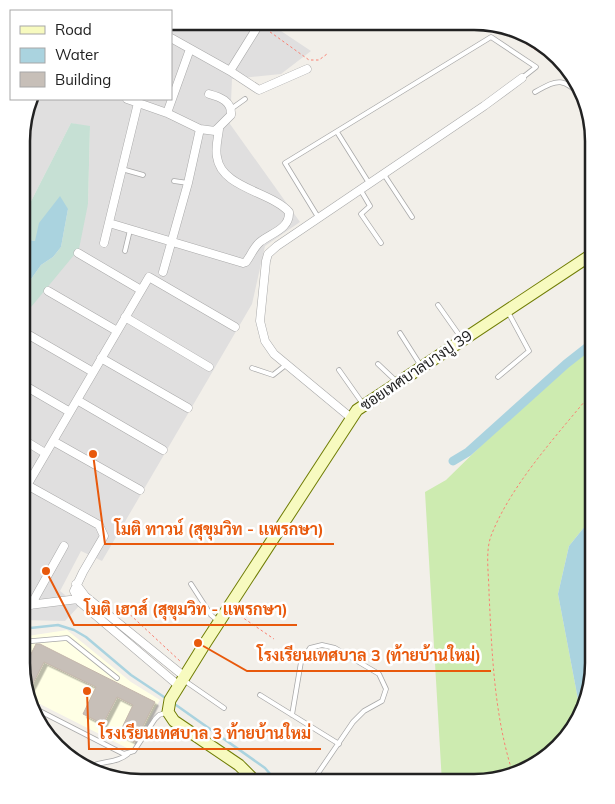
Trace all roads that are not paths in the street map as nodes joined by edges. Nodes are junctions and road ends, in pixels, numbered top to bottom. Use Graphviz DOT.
graph roads {
  1 [pos="257,30"];
  2 [pos="172,39"];
  3 [pos="190,49"];
  4 [pos="307,69"];
  5 [pos="230,71"];
  6 [pos="522,78"];
  7 [pos="568,83"];
  8 [pos="535,92"];
  9 [pos="209,94"];
  10 [pos="245,99"];
  11 [pos="130,100"];
  12 [pos="138,103"];
  13 [pos="231,109"];
  14 [pos="168,113"];
  15 [pos="200,129"];
  16 [pos="219,129"];
  17 [pos="337,132"];
  18 [pos="122,169"];
  19 [pos="383,174"];
  20 [pos="143,175"];
  21 [pos="174,181"];
  22 [pos="188,183"];
  23 [pos="369,183"];
  24 [pos="360,189"];
  25 [pos="412,216"];
  26 [pos="318,217"];
  27 [pos="109,223"];
  28 [pos="130,230"];
  29 [pos="171,242"];
  30 [pos="104,243"];
  31 [pos="381,243"];
  32 [pos="125,250"];
  33 [pos="78,253"];
  34 [pos="585,259"];
  35 [pos="163,272"];
  36 [pos="141,290"];
  37 [pos="48,291"];
  38 [pos="438,305"];
  39 [pos="507,310"];
  40 [pos="125,317"];
  41 [pos="235,327"];
  42 [pos="117,331"];
  43 [pos="400,333"];
  44 [pos="30,336"];
  45 [pos="462,339"];
  46 [pos="101,358"];
  47 [pos="287,364"];
  48 [pos="378,364"];
  49 [pos="421,366"];
  50 [pos="209,367"];
  51 [pos="252,368"];
  52 [pos="339,370"];
  53 [pos="93,372"];
  54 [pos="498,377"];
  55 [pos="397,382"];
  56 [pos="30,389"];
  57 [pos="77,400"];
  58 [pos="363,404"];
  59 [pos="188,408"];
  60 [pos="70,412"];
  61 [pos="350,417"];
  62 [pos="53,441"];
  63 [pos="30,444"];
  64 [pos="163,450"];
  65 [pos="46,453"];
  66 [pos="30,480"];
  67 [pos="30,487"];
  68 [pos="140,490"];
  69 [pos="64,546"];
  70 [pos="76,584"];
  71 [pos="191,584"];
  72 [pos="78,599"];
  73 [pos="31,605"];
  74 [pos="219,623"];
  75 [pos="30,641"];
  76 [pos="117,678"];
  77 [pos="184,678"];
  78 [pos="260,695"];
  79 [pos="224,708"];
  80 [pos="41,712"];
  81 [pos="168,712"];
  82 [pos="292,715"];
  83 [pos="339,744"];
  84 [pos="129,754"];
  85 [pos="95,764"];
  86 [pos="248,774"];
  87 [pos="318,774"];
  1 -- 5 [label="street"];
  2 -- 3 [label="street"];
  3 -- 5 [label="street"];
  3 -- 14 [label="street"];
  4 -- 5 [label="street"];
  6 -- 17 [label="lane"];
  6 -- 19 [label="street"];
  7 -- 8 [label="lane"];
  9 -- 13 [label="street"];
  10 -- 13 [label="lane"];
  11 -- 12 [label="street"];
  12 -- 14 [label="street"];
  12 -- 18 [label="street"];
  13 -- 16 [label="street"];
  14 -- 15 [label="street"];
  15 -- 16 [label="street"];
  15 -- 22 [label="street"];
  16 -- 29 [label="street"];
  17 -- 23 [label="lane"];
  17 -- 26 [label="lane"];
  18 -- 20 [label="lane"];
  18 -- 27 [label="street"];
  19 -- 23 [label="street"];
  19 -- 25 [label="lane"];
  21 -- 22 [label="lane"];
  22 -- 29 [label="street"];
  23 -- 24 [label="street"];
  24 -- 26 [label="street"];
  24 -- 31 [label="lane"];
  26 -- 47 [label="street"];
  27 -- 28 [label="street"];
  27 -- 30 [label="street"];
  28 -- 29 [label="street"];
  28 -- 32 [label="lane"];
  29 -- 35 [label="street"];
  33 -- 36 [label="street"];
  34 -- 39 [label="street, ซอยเทศบาลบางปู 39"];
  36 -- 40 [label="street"];
  36 -- 41 [label="street"];
  37 -- 42 [label="street"];
  38 -- 45 [label="lane"];
  39 -- 45 [label="street, ซอยเทศบาลบางปู 39"];
  39 -- 54 [label="lane"];
  40 -- 42 [label="street"];
  40 -- 50 [label="street"];
  42 -- 46 [label="street"];
  43 -- 49 [label="lane"];
  44 -- 53 [label="street"];
  45 -- 49 [label="street, ซอยเทศบาลบางปู 39"];
  46 -- 53 [label="street"];
  46 -- 59 [label="street"];
  47 -- 51 [label="lane"];
  47 -- 61 [label="street"];
  48 -- 55 [label="lane"];
  49 -- 55 [label="street, ซอยเทศบาลบางปู 39"];
  52 -- 58 [label="lane"];
  53 -- 57 [label="street"];
  55 -- 58 [label="street, ซอยเทศบาลบางปู 39"];
  56 -- 60 [label="street"];
  57 -- 60 [label="street"];
  57 -- 64 [label="street"];
  58 -- 61 [label="street, ซอยเทศบาลบางปู 39"];
  60 -- 62 [label="street"];
  61 -- 74 [label="street, ซอยเทศบาลบางปู 39"];
  62 -- 65 [label="street"];
  62 -- 68 [label="street"];
  63 -- 65 [label="street"];
  65 -- 66 [label="street"];
  67 -- 70 [label="street"];
  69 -- 73 [label="street"];
  70 -- 72 [label="street"];
  70 -- 77 [label="street"];
  71 -- 74 [label="lane"];
  72 -- 73 [label="street"];
  72 -- 77 [label="street"];
  74 -- 77 [label="street, ซอยเทศบาลบางปู 39"];
  75 -- 76 [label="lane"];
  77 -- 79 [label="lane"];
  77 -- 81 [label="street, ซอยเทศบาลบางปู 39"];
  78 -- 82 [label="lane"];
  80 -- 84 [label="lane"];
  81 -- 84 [label="lane"];
  81 -- 86 [label="street"];
  82 -- 83 [label="lane"];
  82 -- 83 [label="lane"];
  83 -- 87 [label="lane"];
  84 -- 85 [label="lane"];
}
